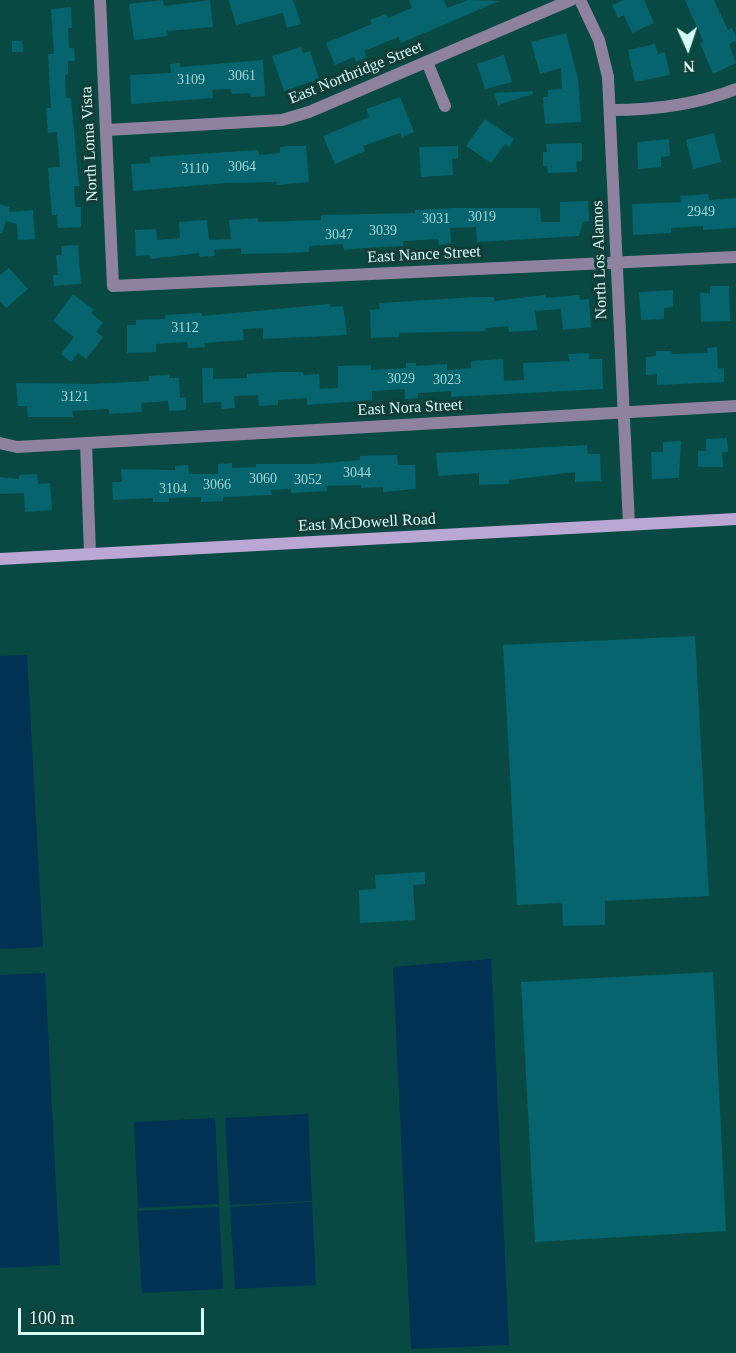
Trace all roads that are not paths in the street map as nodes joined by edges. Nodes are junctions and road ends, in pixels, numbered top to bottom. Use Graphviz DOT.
graph roads {
  1 [pos="100,0"];
  2 [pos="571,0"];
  3 [pos="580,0"];
  4 [pos="427,62"];
  5 [pos="736,89"];
  6 [pos="445,106"];
  7 [pos="611,110"];
  8 [pos="107,130"];
  9 [pos="736,257"];
  10 [pos="616,263"];
  11 [pos="113,286"];
  12 [pos="736,406"];
  13 [pos="623,412"];
  14 [pos="0,443"];
  15 [pos="86,443"];
  16 [pos="736,519"];
  17 [pos="629,525"];
  18 [pos="90,554"];
  19 [pos="0,560"];
  1 -- 8 [label="street, North Loma Vista"];
  2 -- 4 [label="street, East Northridge Street"];
  3 -- 7 [label="street, North Los Alamos"];
  4 -- 6 [label="street"];
  4 -- 8 [label="street, East Northridge Street"];
  5 -- 7 [label="street"];
  7 -- 10 [label="street, North Los Alamos"];
  8 -- 11 [label="street, North Loma Vista"];
  9 -- 10 [label="street, East Nance Street"];
  10 -- 11 [label="street, East Nance Street"];
  10 -- 13 [label="street, North Los Alamos"];
  12 -- 13 [label="street, East Nora Street"];
  13 -- 15 [label="street, East Nora Street"];
  13 -- 17 [label="street, North Los Alamos"];
  14 -- 15 [label="street, East Nora Street"];
  15 -- 18 [label="street"];
  16 -- 17 [label="main road, East McDowell Road"];
  17 -- 18 [label="main road, East McDowell Road"];
  18 -- 19 [label="main road, East McDowell Road"];
}
